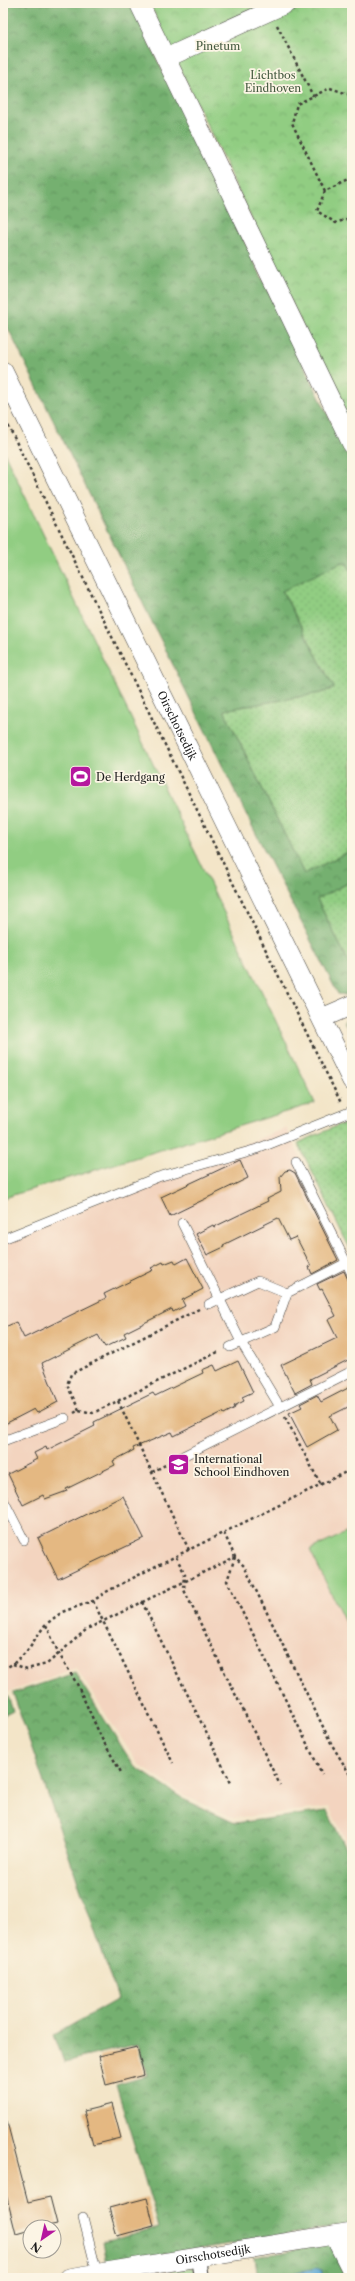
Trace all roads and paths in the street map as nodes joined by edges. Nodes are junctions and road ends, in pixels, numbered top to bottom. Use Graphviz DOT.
graph roads {
  1 [pos="139,3"];
  2 [pos="278,7"];
  3 [pos="166,58"];
  4 [pos="313,96"];
  5 [pos="352,101"];
  6 [pos="352,178"];
  7 [pos="325,191"];
  8 [pos="352,217"];
  9 [pos="3,371"];
  10 [pos="3,415"];
  11 [pos="352,444"];
  12 [pos="352,1005"];
  13 [pos="322,1018"];
  14 [pos="352,1080"];
  15 [pos="349,1112"];
  16 [pos="296,1162"];
  17 [pos="182,1223"];
  18 [pos="3,1239"];
  19 [pos="349,1262"];
  20 [pos="352,1274"];
  21 [pos="287,1293"];
  22 [pos="219,1299"];
  23 [pos="209,1304"];
  24 [pos="241,1342"];
  25 [pos="230,1347"];
  26 [pos="352,1371"];
  27 [pos="118,1401"];
  28 [pos="280,1407"];
  29 [pos="79,1410"];
  30 [pos="65,1418"];
  31 [pos="3,1442"];
  32 [pos="183,1456"];
  33 [pos="352,1466"];
  34 [pos="152,1472"];
  35 [pos="321,1485"];
  36 [pos="3,1499"];
  37 [pos="224,1533"];
  38 [pos="24,1540"];
  39 [pos="189,1550"];
  40 [pos="176,1557"];
  41 [pos="235,1557"];
  42 [pos="185,1580"];
  43 [pos="93,1601"];
  44 [pos="142,1602"];
  45 [pos="103,1621"];
  46 [pos="46,1625"];
  47 [pos="59,1654"];
  48 [pos="13,1664"];
  49 [pos="3,1668"];
  50 [pos="173,1763"];
  51 [pos="122,1774"];
  52 [pos="322,1774"];
  53 [pos="352,1778"];
  54 [pos="231,1783"];
  55 [pos="280,1784"];
  56 [pos="83,2217"];
  57 [pos="343,2234"];
  58 [pos="198,2258"];
  59 [pos="352,2271"];
  60 [pos="97,2273"];
  61 [pos="69,2278"];
  62 [pos="201,2278"];
  1 -- 3 [label="street"];
  2 -- 3 [label="street"];
  2 -- 4 [label="path"];
  3 -- 11 [label="street"];
  4 -- 5 [label="path"];
  4 -- 7 [label="path"];
  6 -- 7 [label="path"];
  7 -- 8 [label="path"];
  9 -- 13 [label="street, Oirschotsedijk"];
  10 -- 15 [label="path"];
  12 -- 13 [label="street"];
  13 -- 14 [label="street, Oirschotsedijk"];
  15 -- 18 [label="lane"];
  16 -- 19 [label="lane"];
  17 -- 22 [label="lane"];
  19 -- 20 [label="lane"];
  19 -- 21 [label="lane"];
  21 -- 22 [label="lane"];
  21 -- 24 [label="lane"];
  22 -- 23 [label="lane"];
  22 -- 24 [label="lane"];
  23 -- 29 [label="path"];
  24 -- 25 [label="lane"];
  24 -- 28 [label="lane"];
  25 -- 27 [label="path"];
  26 -- 28 [label="lane"];
  27 -- 29 [label="path"];
  27 -- 34 [label="path"];
  28 -- 32 [label="lane"];
  28 -- 35 [label="path"];
  29 -- 30 [label="path"];
  30 -- 31 [label="lane"];
  32 -- 34 [label="path"];
  33 -- 35 [label="path"];
  34 -- 39 [label="path"];
  35 -- 37 [label="path"];
  36 -- 38 [label="lane"];
  37 -- 39 [label="path"];
  37 -- 41 [label="path"];
  39 -- 40 [label="path"];
  40 -- 42 [label="path"];
  40 -- 43 [label="path"];
  41 -- 42 [label="path"];
  41 -- 52 [label="path"];
  41 -- 53 [label="path"];
  42 -- 44 [label="path"];
  42 -- 55 [label="path"];
  43 -- 45 [label="path"];
  43 -- 46 [label="path"];
  44 -- 45 [label="path"];
  44 -- 54 [label="path"];
  45 -- 47 [label="path"];
  45 -- 50 [label="path"];
  46 -- 47 [label="path"];
  46 -- 48 [label="path"];
  47 -- 48 [label="path"];
  47 -- 51 [label="path"];
  48 -- 49 [label="path"];
  56 -- 60 [label="lane"];
  57 -- 58 [label="street, Oirschotsedijk"];
  57 -- 59 [label="street, Oirschotsedijk"];
  58 -- 60 [label="street, Oirschotsedijk"];
  58 -- 62 [label="street"];
  60 -- 61 [label="street, Oirschotsedijk"];
}
